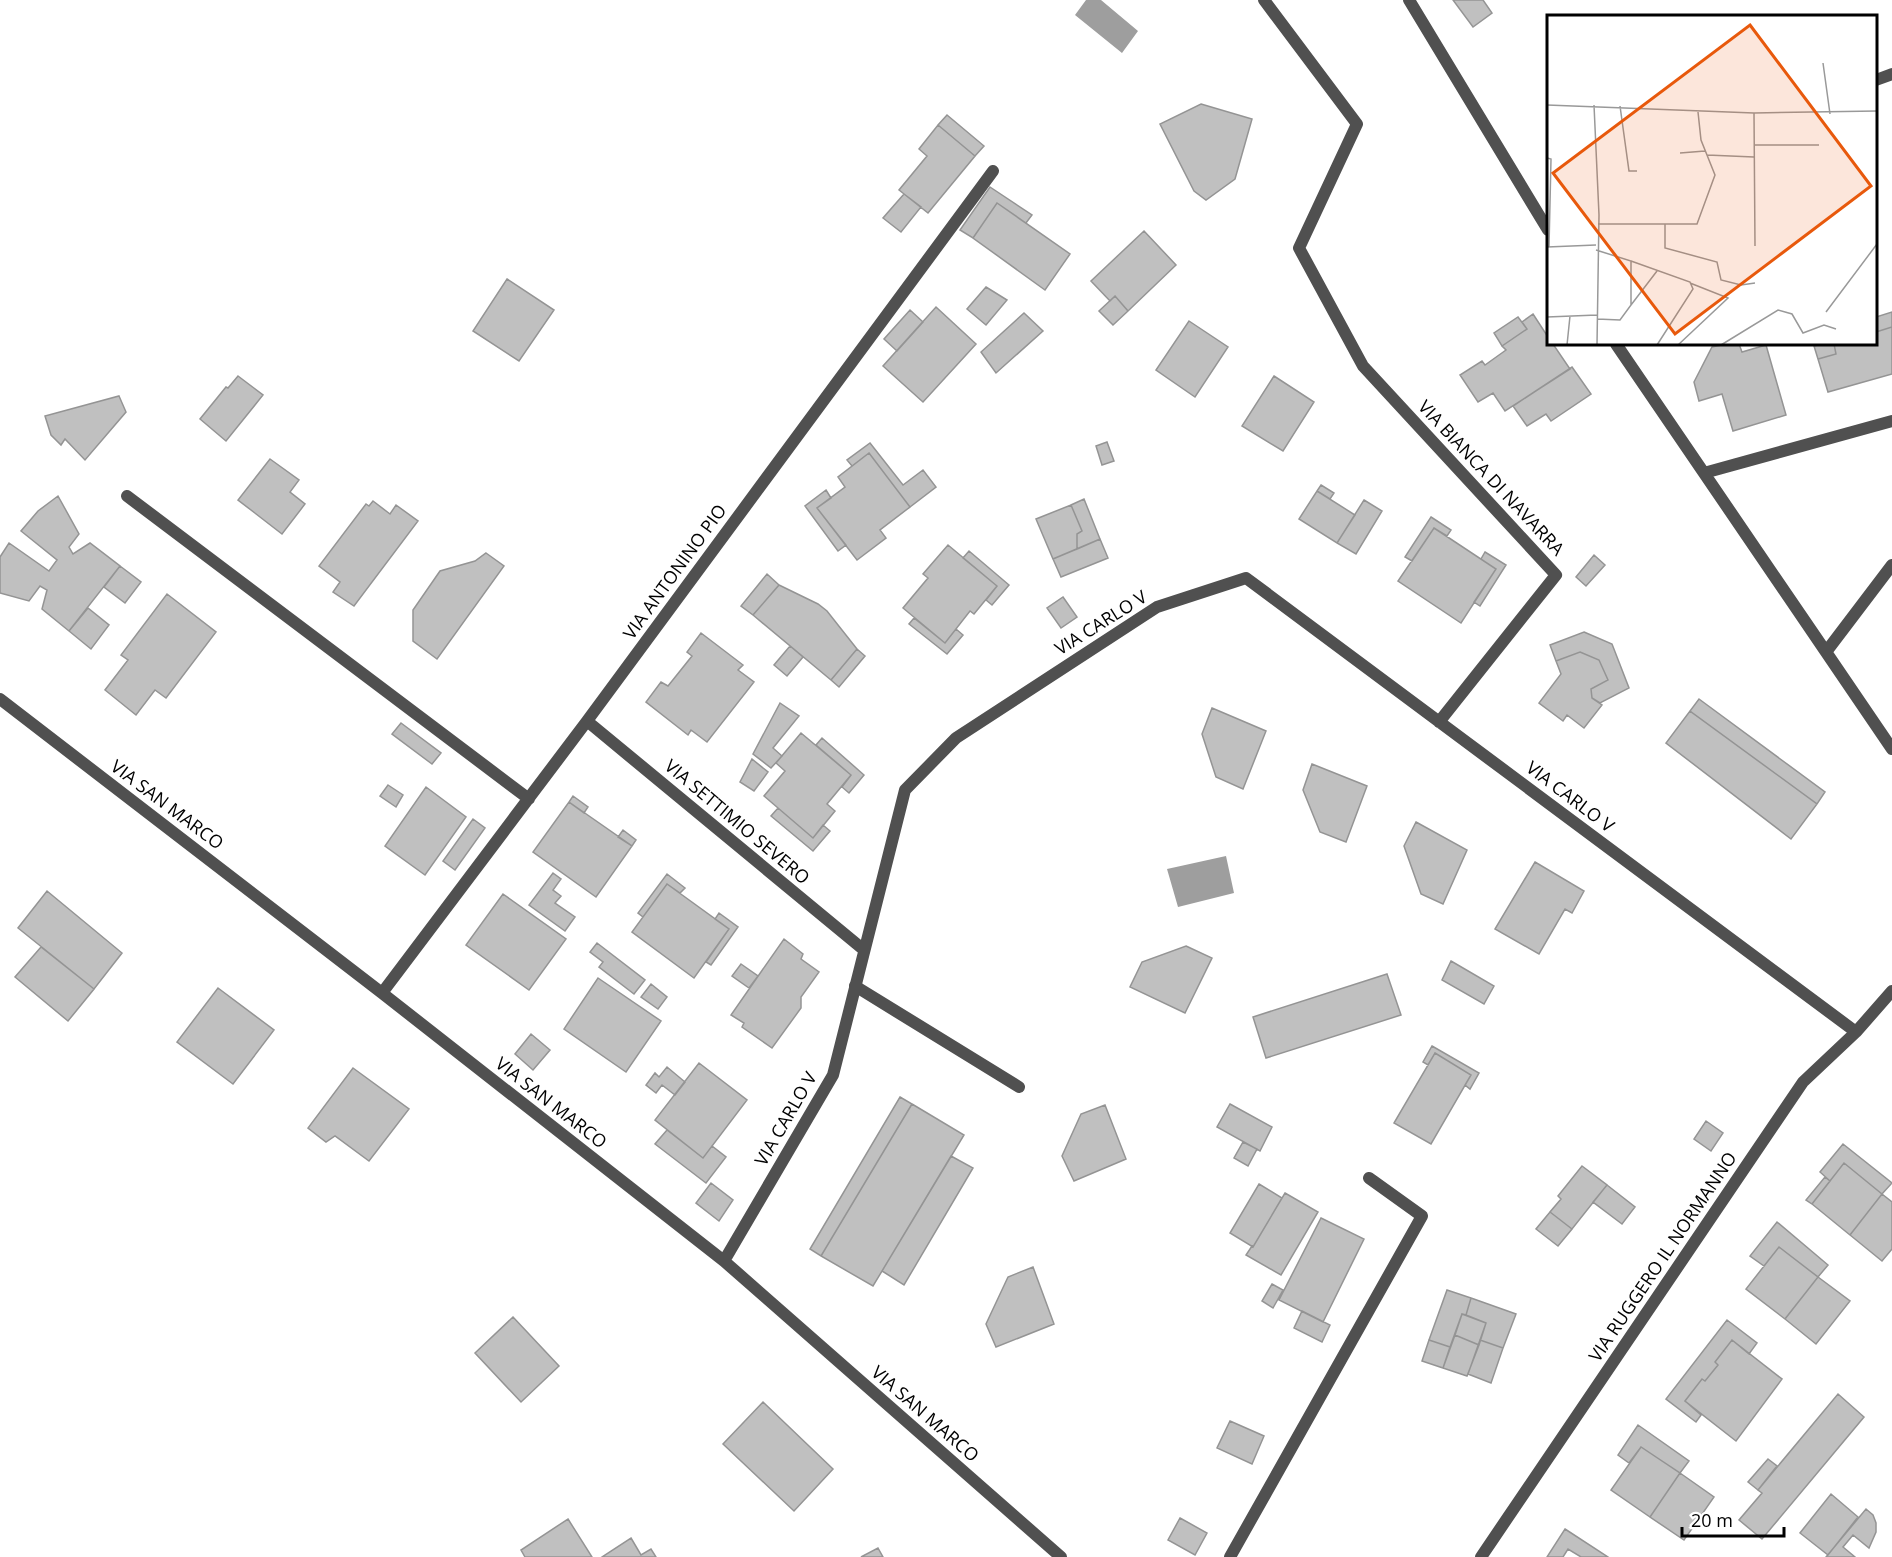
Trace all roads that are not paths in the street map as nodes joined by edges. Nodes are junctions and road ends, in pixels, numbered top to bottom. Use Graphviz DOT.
graph roads {
  1 [pos="1264,0"];
  2 [pos="1409,0"];
  3 [pos="1892,74"];
  4 [pos="1877,79"];
  5 [pos="993,171"];
  6 [pos="1547,228"];
  7 [pos="1617,345"];
  8 [pos="1892,421"];
  9 [pos="1704,473"];
  10 [pos="127,496"];
  11 [pos="1892,565"];
  12 [pos="1826,652"];
  13 [pos="0,699"];
  14 [pos="587,721"];
  15 [pos="1439,722"];
  16 [pos="1892,749"];
  17 [pos="528,799"];
  18 [pos="864,950"];
  19 [pos="855,986"];
  20 [pos="1892,991"];
  21 [pos="382,993"];
  22 [pos="1856,1032"];
  23 [pos="1019,1087"];
  24 [pos="1369,1178"];
  25 [pos="724,1261"];
  26 [pos="1061,1557"];
  27 [pos="1230,1557"];
  28 [pos="1480,1557"];
  1 -- 15 [label="street, VIA BIANCA DI NAVARRA"];
  2 -- 6 [label="street"];
  3 -- 4 [label="street"];
  5 -- 14 [label="street, VIA ANTONINO PIO"];
  7 -- 9 [label="street"];
  8 -- 9 [label="street"];
  9 -- 12 [label="street"];
  10 -- 17 [label="street"];
  11 -- 12 [label="street"];
  12 -- 16 [label="street"];
  13 -- 21 [label="street, VIA SAN MARCO"];
  14 -- 17 [label="street, VIA ANTONINO PIO"];
  14 -- 18 [label="street, VIA SETTIMIO SEVERO"];
  15 -- 18 [label="street, VIA CARLO V"];
  15 -- 22 [label="street, VIA CARLO V"];
  17 -- 21 [label="street, VIA ANTONINO PIO"];
  18 -- 19 [label="street, VIA CARLO V"];
  19 -- 23 [label="street"];
  19 -- 25 [label="street, VIA CARLO V"];
  20 -- 22 [label="street, VIA RUGGERO IL NORMANNO"];
  21 -- 25 [label="street, VIA SAN MARCO"];
  22 -- 28 [label="street, VIA RUGGERO IL NORMANNO"];
  24 -- 27 [label="street"];
  25 -- 26 [label="street, VIA SAN MARCO"];
}
